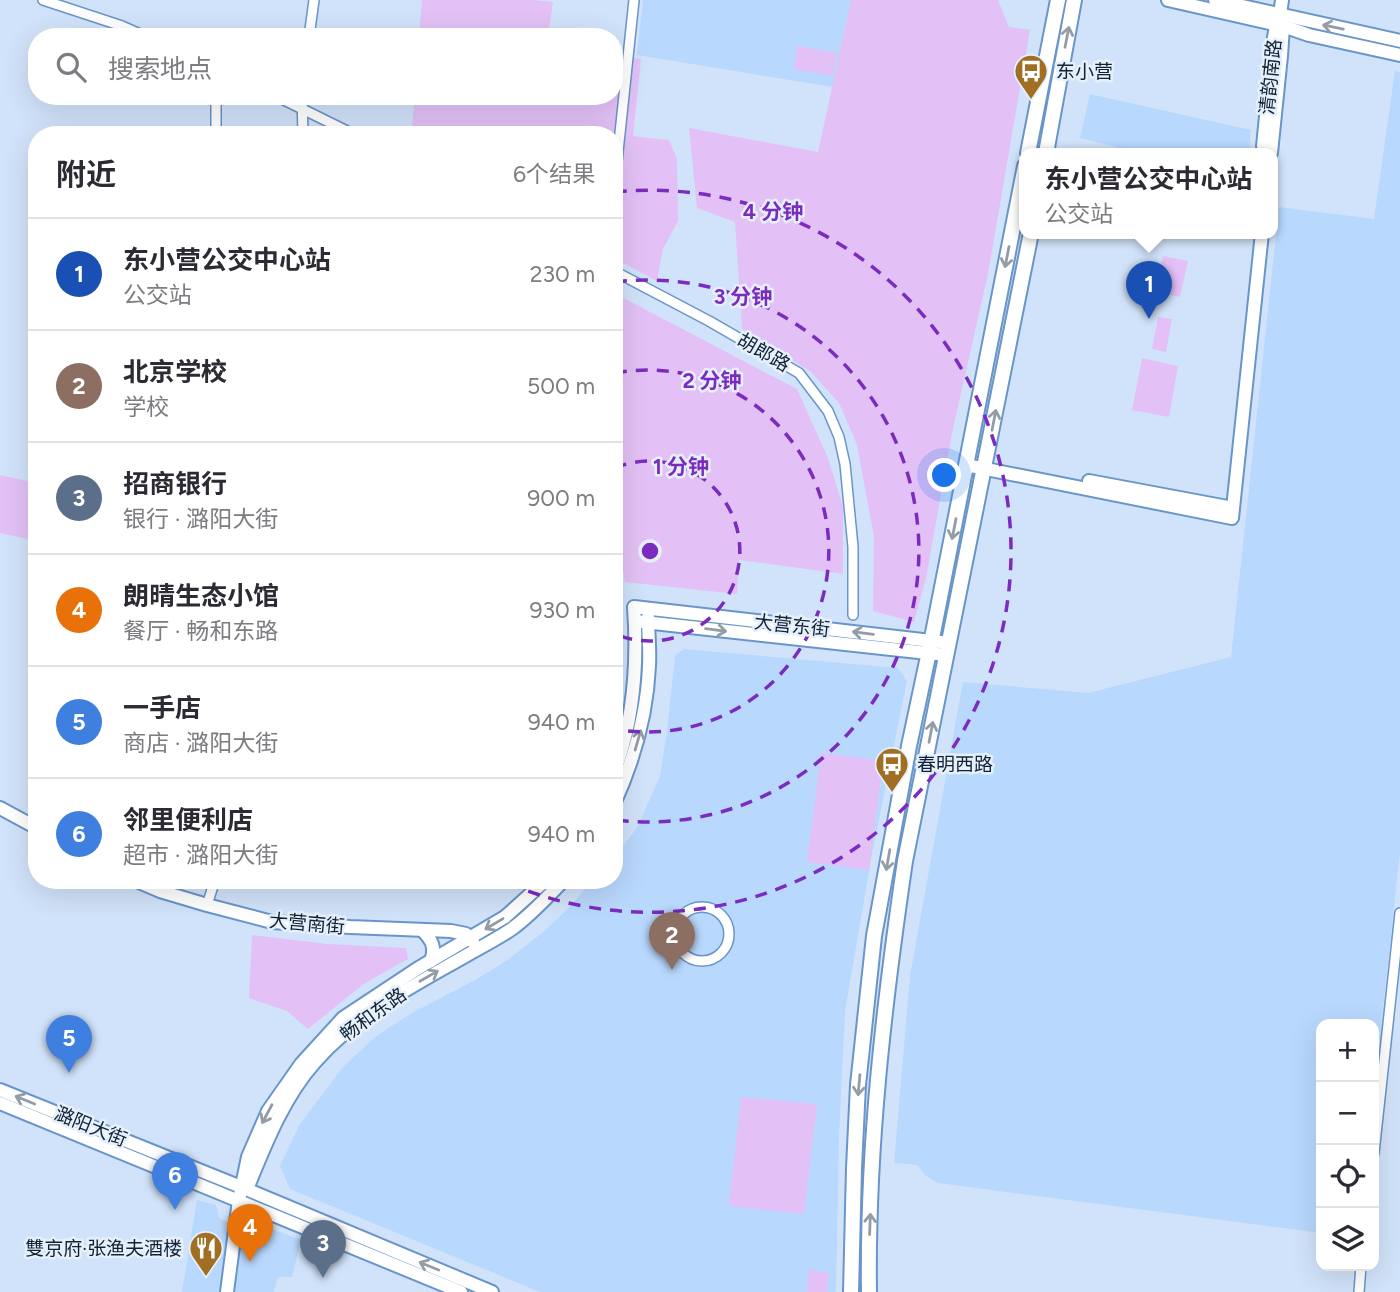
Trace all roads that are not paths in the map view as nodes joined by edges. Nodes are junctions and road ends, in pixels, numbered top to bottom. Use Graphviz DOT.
graph roads {
  1 [pos="43,0"];
  2 [pos="314,0"];
  3 [pos="634,0"];
  4 [pos="1058,0"];
  5 [pos="1074,0"];
  6 [pos="1168,0"];
  7 [pos="1215,0"];
  8 [pos="1282,0"];
  9 [pos="1279,22"];
  10 [pos="125,28"];
  11 [pos="310,28"];
  12 [pos="1400,41"];
  13 [pos="1400,55"];
  14 [pos="623,104"];
  15 [pos="216,105"];
  16 [pos="293,105"];
  17 [pos="301,105"];
  18 [pos="623,105"];
  19 [pos="301,109"];
  20 [pos="216,126"];
  21 [pos="302,126"];
  22 [pos="336,126"];
  23 [pos="621,126"];
  24 [pos="1029,148"];
  25 [pos="1047,148"];
  26 [pos="1263,148"];
  27 [pos="1272,148"];
  28 [pos="1019,197"];
  29 [pos="1030,239"];
  30 [pos="1253,239"];
  31 [pos="1261,239"];
  32 [pos="623,276"];
  33 [pos="967,461"];
  34 [pos="986,464"];
  35 [pos="1227,511"];
  36 [pos="853,615"];
  37 [pos="642,622"];
  38 [pos="930,647"];
  39 [pos="948,649"];
  40 [pos="623,744"];
  41 [pos="623,782"];
  42 [pos="0,808"];
  43 [pos="28,823"];
  44 [pos="155,889"];
  45 [pos="212,889"];
  46 [pos="536,889"];
  47 [pos="555,889"];
  48 [pos="207,905"];
  49 [pos="712,909"];
  50 [pos="1400,913"];
  51 [pos="422,930"];
  52 [pos="474,944"];
  53 [pos="431,961"];
  54 [pos="0,1090"];
  55 [pos="0,1103"];
  56 [pos="1375,1145"];
  57 [pos="242,1192"];
  58 [pos="1361,1271"];
  59 [pos="226,1292"];
  60 [pos="461,1292"];
  61 [pos="492,1292"];
  62 [pos="851,1292"];
  63 [pos="869,1292"];
  64 [pos="1359,1292"];
  1 -- 10 [label="street"];
  2 -- 11 [label="street"];
  3 -- 14 [label="street"];
  4 -- 24 [label="main road"];
  25 -- 5 [label="main road, one-way"];
  6 -- 9 [label="main road"];
  7 -- 9 [label="main road"];
  8 -- 9 [label="main road"];
  12 -- 9 [label="main road, one-way"];
  9 -- 13 [label="main road"];
  9 -- 26 [label="main road, 清韵南路"];
  9 -- 27 [label="main road, 清韵南路"];
  15 -- 20 [label="street"];
  16 -- 19 [label="street"];
  17 -- 19 [label="street"];
  18 -- 23 [label="street"];
  19 -- 21 [label="street"];
  19 -- 22 [label="street"];
  28 -- 33 [label="main road, one-way"];
  34 -- 29 [label="main road, one-way"];
  30 -- 35 [label="main road"];
  31 -- 35 [label="main road"];
  32 -- 36 [label="street, 胡郎路"];
  33 -- 34 [label="main road"];
  33 -- 38 [label="main road, one-way"];
  34 -- 35 [label="main road"];
  34 -- 39 [label="main road"];
  37 -- 38 [label="main road, 大营东街, one-way"];
  38 -- 37 [label="main road, 大营东街, one-way"];
  37 -- 40 [label="main road"];
  41 -- 37 [label="main road, one-way"];
  38 -- 39 [label="main road, 大营东街"];
  38 -- 62 [label="main road, one-way"];
  63 -- 39 [label="main road, one-way"];
  42 -- 43 [label="main road"];
  44 -- 48 [label="main road, 大营南街"];
  45 -- 48 [label="street"];
  46 -- 52 [label="main road, 畅和东路, one-way"];
  47 -- 52 [label="main road, 畅和东路"];
  48 -- 51 [label="main road, 大营南街"];
  49 -- 49 [label="street"];
  50 -- 56 [label="street"];
  51 -- 52 [label="main road, 大营南街"];
  51 -- 53 [label="main road"];
  52 -- 53 [label="main road, 畅和东路"];
  57 -- 52 [label="main road, 畅和东路, one-way"];
  53 -- 57 [label="main road, 畅和东路, one-way"];
  57 -- 54 [label="main road, 潞阳大街, one-way"];
  55 -- 57 [label="main road, 潞阳大街"];
  57 -- 59 [label="main road, 畅和东路"];
  57 -- 60 [label="main road, 潞阳大街"];
  61 -- 57 [label="main road, 潞阳大街, one-way"];
  58 -- 64 [label="street"];
}
